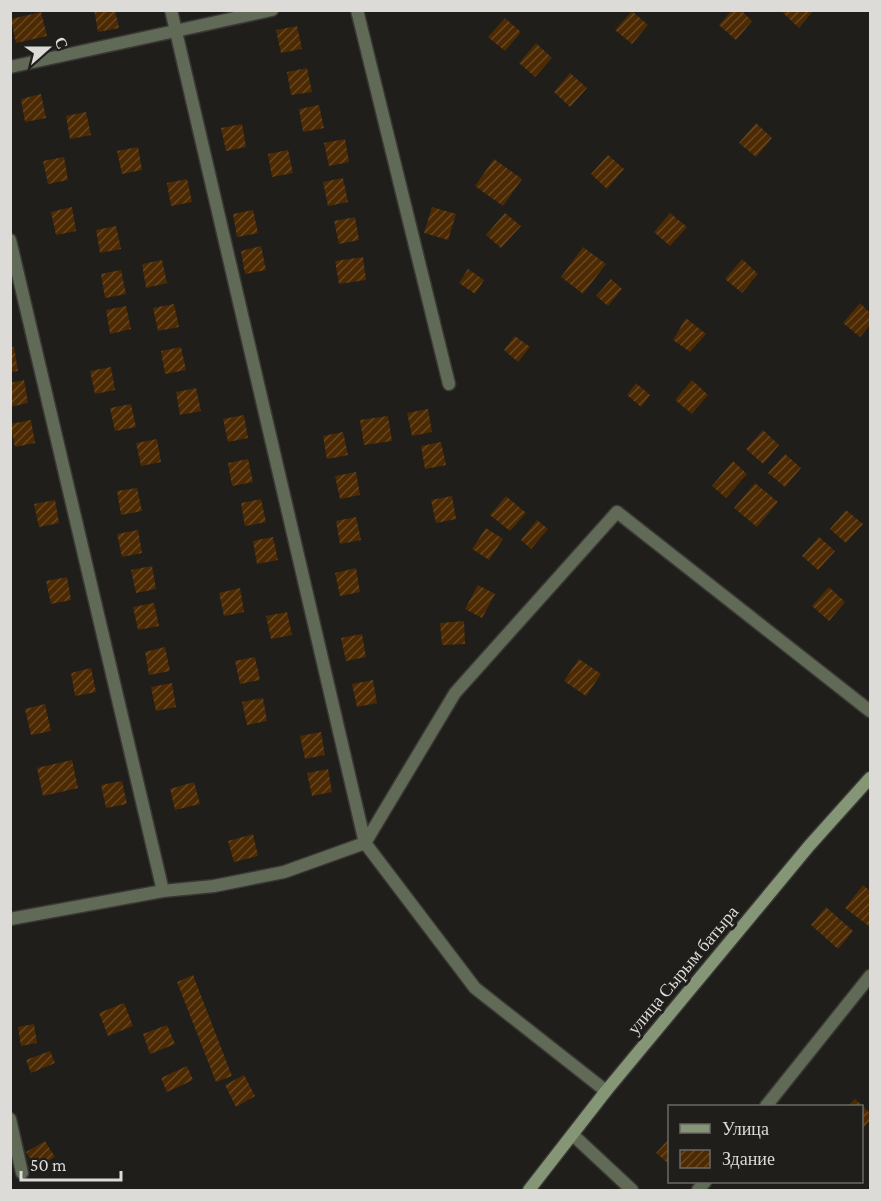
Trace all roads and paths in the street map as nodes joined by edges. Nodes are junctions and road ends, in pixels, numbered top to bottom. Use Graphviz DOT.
graph roads {
  1 [pos="171,10"];
  2 [pos="272,10"];
  3 [pos="357,10"];
  4 [pos="176,33"];
  5 [pos="10,67"];
  6 [pos="10,240"];
  7 [pos="449,384"];
  8 [pos="870,711"];
  9 [pos="870,778"];
  10 [pos="365,843"];
  11 [pos="163,891"];
  12 [pos="10,919"];
  13 [pos="870,976"];
  14 [pos="606,1091"];
  15 [pos="768,1105"];
  16 [pos="10,1119"];
  17 [pos="573,1135"];
  18 [pos="22,1173"];
  19 [pos="529,1191"];
  20 [pos="632,1191"];
  1 -- 4 [label="street"];
  2 -- 4 [label="street"];
  3 -- 7 [label="street"];
  4 -- 5 [label="street"];
  4 -- 10 [label="street"];
  6 -- 11 [label="street"];
  8 -- 10 [label="street"];
  9 -- 14 [label="street, улица Сырым батыра"];
  10 -- 11 [label="street"];
  10 -- 14 [label="street"];
  11 -- 12 [label="street"];
  13 -- 15 [label="street"];
  14 -- 17 [label="street, улица Сырым батыра"];
  16 -- 18 [label="street"];
  17 -- 19 [label="street, улица Сырым батыра"];
  17 -- 20 [label="street"];
}
